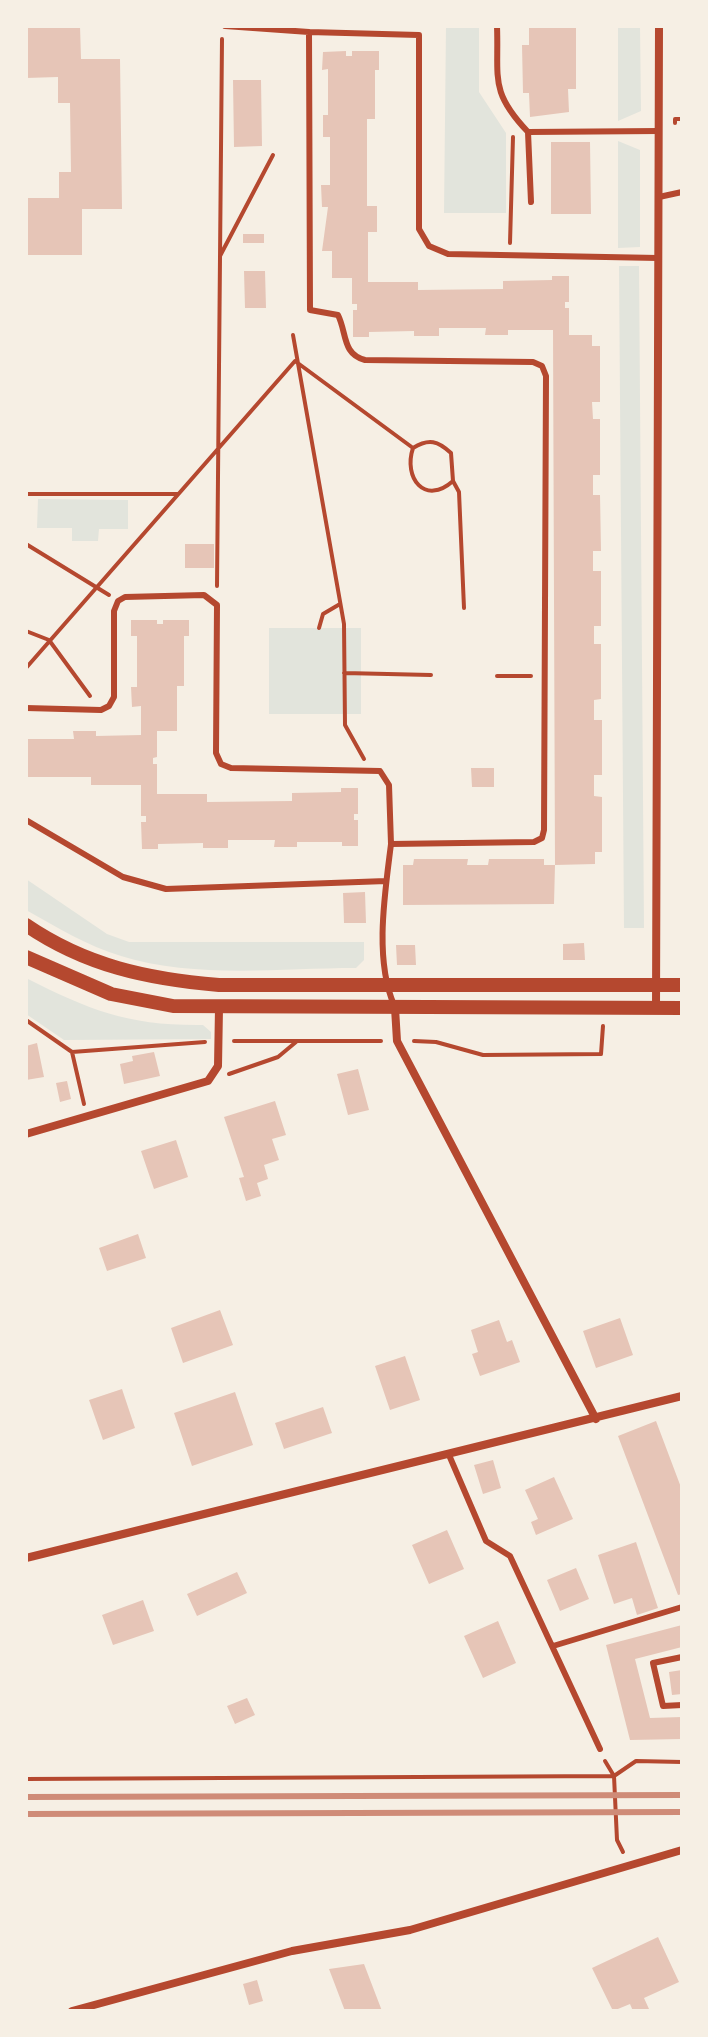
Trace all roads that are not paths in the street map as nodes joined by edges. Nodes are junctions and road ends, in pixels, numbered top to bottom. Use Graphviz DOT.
graph roads {
  1 [pos="225,26"];
  2 [pos="418,26"];
  3 [pos="497,26"];
  4 [pos="659,26"];
  5 [pos="371,30"];
  6 [pos="309,32"];
  7 [pos="419,35"];
  8 [pos="659,131"];
  9 [pos="528,132"];
  10 [pos="682,192"];
  11 [pos="659,197"];
  12 [pos="531,202"];
  13 [pos="658,258"];
  14 [pos="26,708"];
  15 [pos="26,820"];
  16 [pos="391,844"];
  17 [pos="386,881"];
  18 [pos="26,925"];
  19 [pos="26,957"];
  20 [pos="385,984"];
  21 [pos="219,985"];
  22 [pos="656,985"];
  23 [pos="682,985"];
  24 [pos="219,1008"];
  25 [pos="395,1008"];
  26 [pos="656,1008"];
  27 [pos="682,1008"];
  28 [pos="26,1134"];
  29 [pos="682,1396"];
  30 [pos="596,1419"];
  31 [pos="449,1455"];
  32 [pos="26,1558"];
  33 [pos="682,1607"];
  34 [pos="553,1646"];
  35 [pos="682,1657"];
  36 [pos="682,1705"];
  37 [pos="600,1749"];
  38 [pos="682,1850"];
  39 [pos="72,2011"];
  1 -- 6 [label="lane"];
  2 -- 7 [label="lane"];
  3 -- 9 [label="lane"];
  4 -- 8 [label="street"];
  5 -- 6 [label="lane"];
  5 -- 7 [label="lane"];
  6 -- 16 [label="lane"];
  7 -- 13 [label="lane"];
  8 -- 9 [label="lane"];
  8 -- 11 [label="street"];
  9 -- 12 [label="lane"];
  10 -- 11 [label="lane"];
  11 -- 13 [label="street"];
  13 -- 22 [label="street"];
  14 -- 16 [label="lane"];
  15 -- 17 [label="lane"];
  16 -- 17 [label="lane"];
  17 -- 20 [label="lane"];
  18 -- 21 [label="street"];
  19 -- 24 [label="street"];
  20 -- 21 [label="street"];
  20 -- 22 [label="street"];
  20 -- 25 [label="lane"];
  21 -- 24 [label="lane"];
  22 -- 23 [label="street"];
  22 -- 26 [label="street"];
  24 -- 25 [label="street"];
  24 -- 28 [label="street"];
  25 -- 26 [label="street"];
  25 -- 30 [label="street"];
  26 -- 27 [label="street"];
  29 -- 30 [label="street"];
  30 -- 31 [label="street"];
  31 -- 32 [label="street"];
  31 -- 34 [label="lane"];
  33 -- 34 [label="lane"];
  34 -- 37 [label="lane"];
  35 -- 36 [label="lane"];
  38 -- 39 [label="street"];
}
